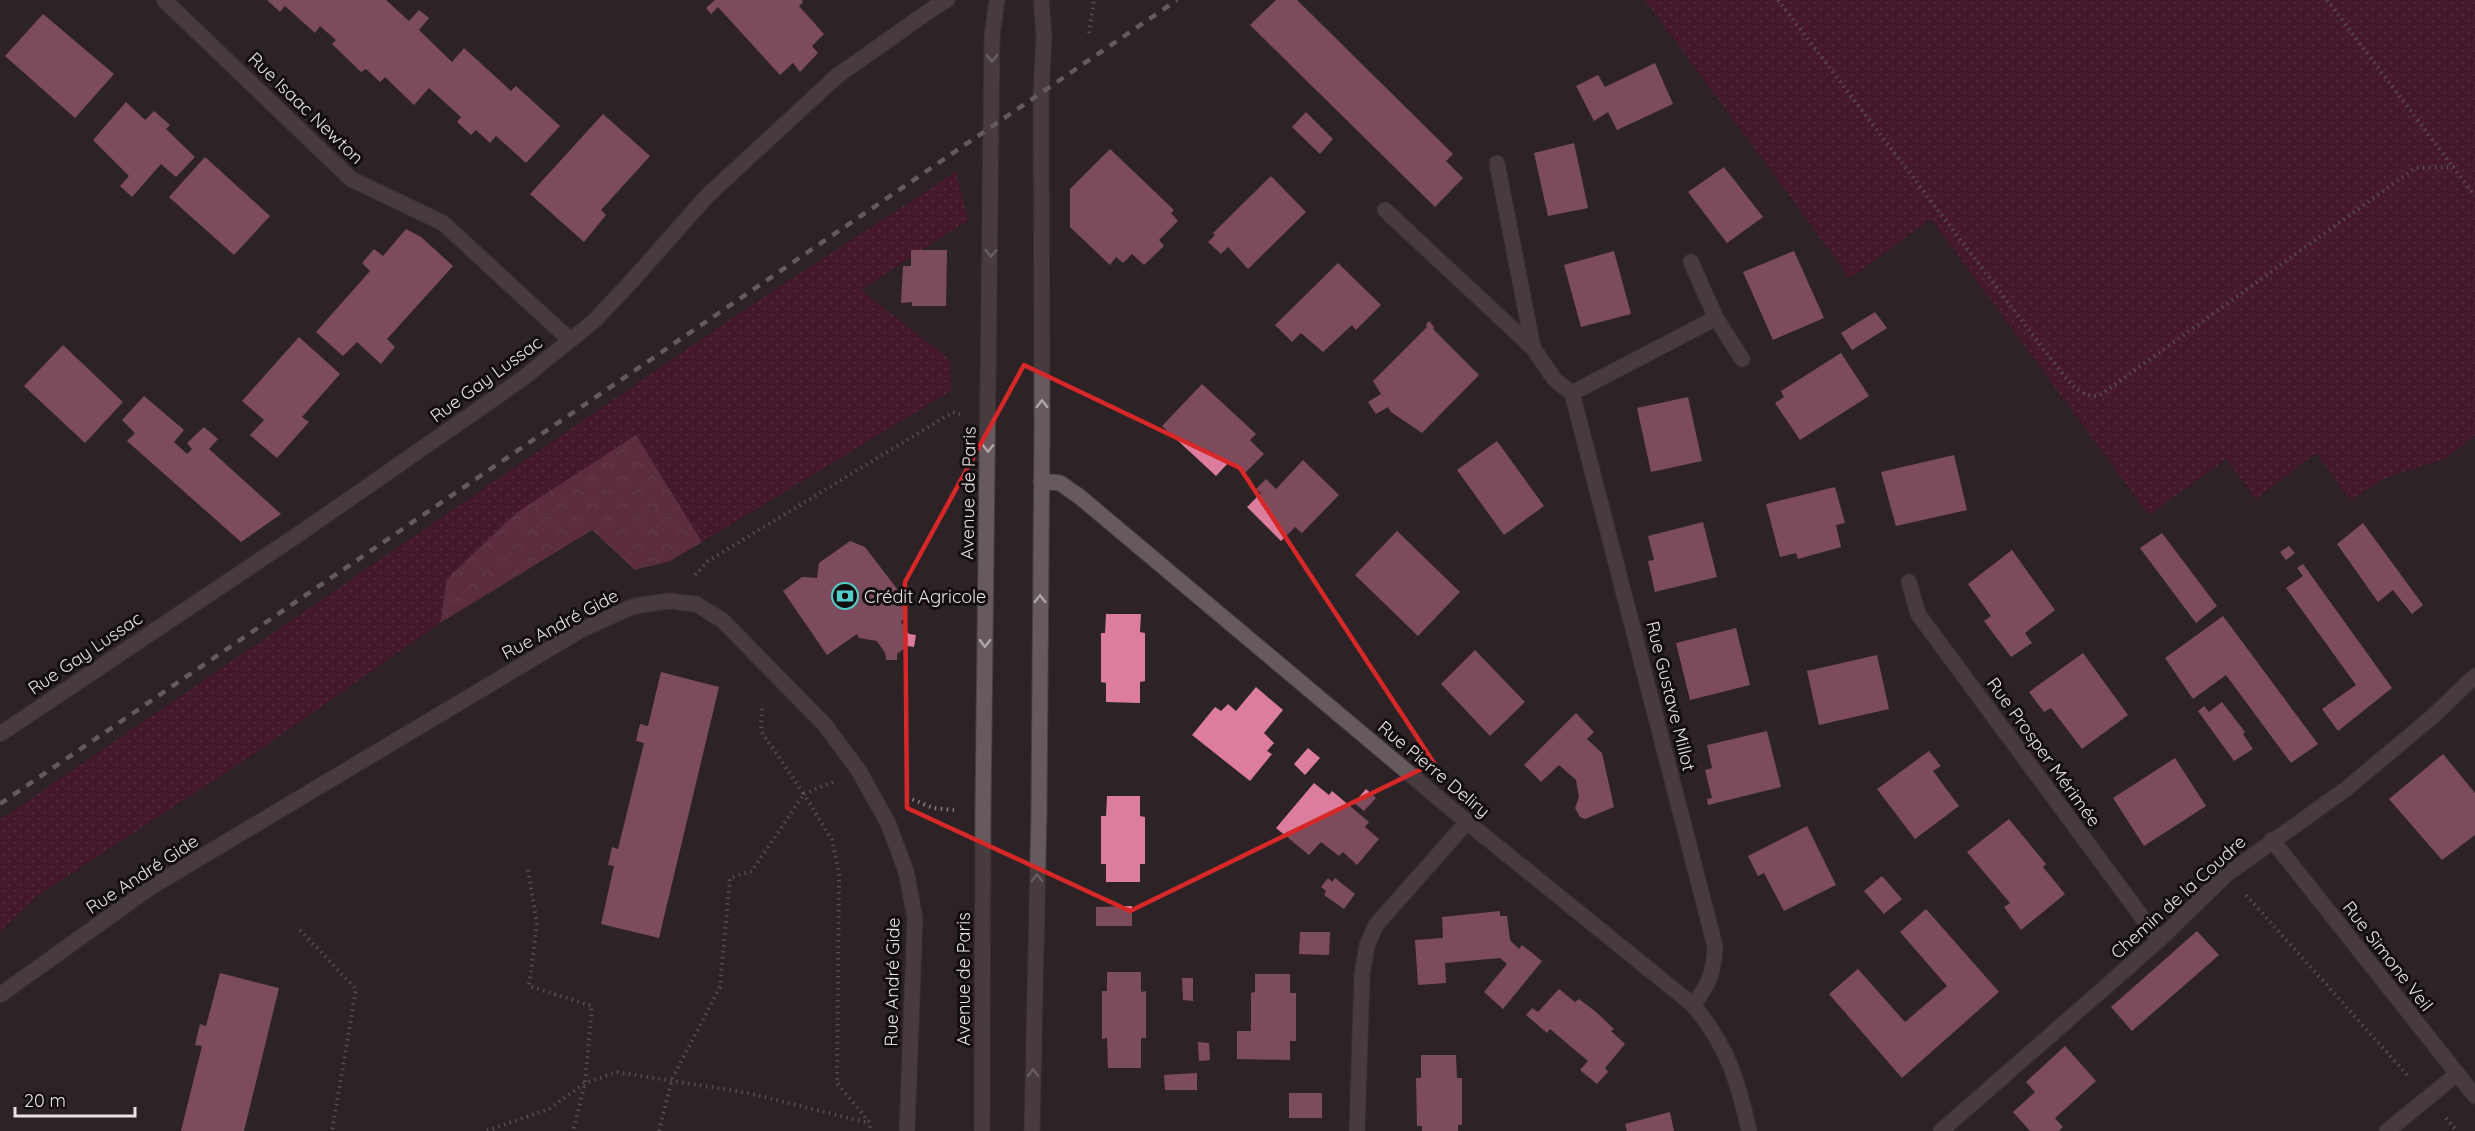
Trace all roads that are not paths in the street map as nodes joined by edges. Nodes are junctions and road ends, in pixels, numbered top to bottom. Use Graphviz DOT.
graph roads {
  1 [pos="164,0"];
  2 [pos="947,0"];
  3 [pos="997,0"];
  4 [pos="1041,0"];
  5 [pos="1497,163"];
  6 [pos="1385,210"];
  7 [pos="1691,262"];
  8 [pos="1716,318"];
  9 [pos="570,340"];
  10 [pos="1533,348"];
  11 [pos="1742,359"];
  12 [pos="1572,393"];
  13 [pos="1041,481"];
  14 [pos="1909,582"];
  15 [pos="2475,676"];
  16 [pos="0,734"];
  17 [pos="1467,822"];
  18 [pos="2272,840"];
  19 [pos="2159,940"];
  20 [pos="0,995"];
  21 [pos="1693,1005"];
  22 [pos="2457,1074"];
  23 [pos="2475,1096"];
  24 [pos="907,1131"];
  25 [pos="982,1131"];
  26 [pos="1032,1131"];
  27 [pos="1357,1131"];
  28 [pos="1749,1131"];
  29 [pos="1941,1131"];
  30 [pos="2387,1131"];
  1 -- 9 [label="street, Rue Isaac Newton"];
  2 -- 9 [label="street, Rue Gay Lussac"];
  3 -- 25 [label="street, Avenue de Paris, one-way"];
  13 -- 4 [label="street, one-way"];
  5 -- 10 [label="street"];
  6 -- 10 [label="street"];
  7 -- 8 [label="street"];
  8 -- 11 [label="street"];
  8 -- 12 [label="street"];
  9 -- 16 [label="street, Rue Gay Lussac"];
  10 -- 12 [label="street"];
  12 -- 21 [label="street, Rue Gustave Millot"];
  13 -- 17 [label="street, Rue Pierre Deliry"];
  26 -- 13 [label="street, one-way"];
  14 -- 19 [label="street, Rue Prosper Mérimée"];
  15 -- 18 [label="street, Chemin de la Coudre"];
  17 -- 21 [label="street, Rue Pierre Deliry"];
  17 -- 27 [label="street"];
  18 -- 19 [label="street, Chemin de la Coudre"];
  18 -- 22 [label="street, Rue Simone Veil"];
  19 -- 29 [label="street, Chemin de la Coudre"];
  20 -- 24 [label="street, Rue André Gide"];
  21 -- 28 [label="street, Rue Pierre Deliry"];
  22 -- 23 [label="street, Rue Simone Veil"];
  22 -- 30 [label="street"];
}
